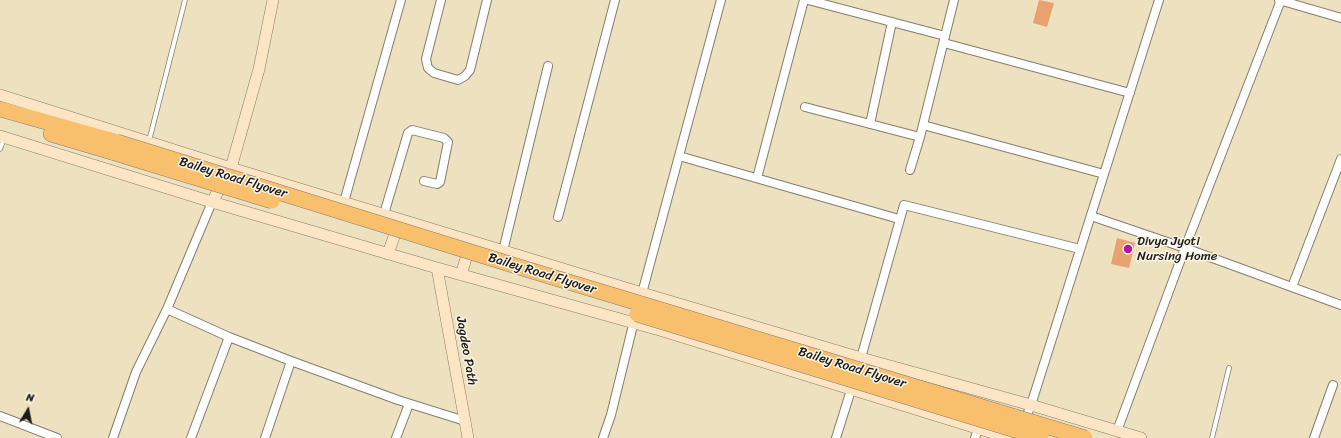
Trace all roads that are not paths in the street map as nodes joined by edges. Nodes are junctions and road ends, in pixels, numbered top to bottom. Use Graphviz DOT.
graph roads {
  1 [pos="185,0"];
  2 [pos="273,0"];
  3 [pos="402,0"];
  4 [pos="441,0"];
  5 [pos="487,0"];
  6 [pos="615,0"];
  7 [pos="721,0"];
  8 [pos="804,0"];
  9 [pos="808,0"];
  10 [pos="954,0"];
  11 [pos="1159,0"];
  12 [pos="1280,0"];
  13 [pos="1341,18"];
  14 [pos="892,22"];
  15 [pos="944,39"];
  16 [pos="548,66"];
  17 [pos="1130,93"];
  18 [pos="0,95"];
  19 [pos="805,107"];
  20 [pos="0,109"];
  21 [pos="0,119"];
  22 [pos="870,124"];
  23 [pos="923,125"];
  24 [pos="2,136"];
  25 [pos="920,137"];
  26 [pos="148,142"];
  27 [pos="116,148"];
  28 [pos="0,150"];
  29 [pos="679,156"];
  30 [pos="1341,159"];
  31 [pos="231,168"];
  32 [pos="910,170"];
  33 [pos="1104,174"];
  34 [pos="757,178"];
  35 [pos="424,181"];
  36 [pos="212,202"];
  37 [pos="344,202"];
  38 [pos="384,214"];
  39 [pos="1091,216"];
  40 [pos="558,217"];
  41 [pos="400,219"];
  42 [pos="899,219"];
  43 [pos="471,241"];
  44 [pos="1185,248"];
  45 [pos="1080,249"];
  46 [pos="503,251"];
  47 [pos="388,254"];
  48 [pos="437,268"];
  49 [pos="461,275"];
  50 [pos="1292,287"];
  51 [pos="642,293"];
  52 [pos="1341,305"];
  53 [pos="167,309"];
  54 [pos="634,323"];
  55 [pos="229,337"];
  56 [pos="861,358"];
  57 [pos="291,360"];
  58 [pos="1230,368"];
  59 [pos="1333,385"];
  60 [pos="851,390"];
  61 [pos="409,404"];
  62 [pos="1031,405"];
  63 [pos="0,416"];
  64 [pos="465,422"];
  65 [pos="1117,431"];
  66 [pos="977,433"];
  67 [pos="56,438"];
  68 [pos="113,438"];
  69 [pos="191,438"];
  70 [pos="265,438"];
  71 [pos="396,438"];
  72 [pos="468,438"];
  73 [pos="603,438"];
  74 [pos="836,438"];
  75 [pos="1009,438"];
  76 [pos="1018,438"];
  77 [pos="1041,438"];
  78 [pos="1085,438"];
  79 [pos="1141,438"];
  80 [pos="1212,438"];
  81 [pos="1314,438"];
  1 -- 26 [label="lane"];
  2 -- 31 [label="main road"];
  3 -- 37 [label="street"];
  4 -- 5 [label="street"];
  6 -- 40 [label="street"];
  7 -- 29 [label="street"];
  8 -- 34 [label="street"];
  9 -- 14 [label="street"];
  10 -- 15 [label="street"];
  11 -- 17 [label="street"];
  12 -- 13 [label="street"];
  12 -- 44 [label="street"];
  14 -- 15 [label="street"];
  14 -- 22 [label="street"];
  15 -- 17 [label="street"];
  15 -- 23 [label="street"];
  16 -- 46 [label="street"];
  17 -- 33 [label="street"];
  18 -- 26 [label="main road"];
  19 -- 22 [label="street"];
  20 -- 27 [label="highway, Bailey Road Flyover"];
  21 -- 27 [label="highway, Bailey Road Flyover"];
  22 -- 25 [label="street"];
  23 -- 25 [label="street"];
  23 -- 33 [label="street"];
  24 -- 28 [label="lane"];
  24 -- 36 [label="main road"];
  25 -- 32 [label="street"];
  26 -- 31 [label="main road"];
  27 -- 77 [label="highway, Bailey Road Flyover, bridge"];
  27 -- 78 [label="highway, Bailey Road Flyover, bridge"];
  29 -- 34 [label="street"];
  29 -- 51 [label="street"];
  30 -- 50 [label="street"];
  31 -- 36 [label="main road"];
  31 -- 37 [label="main road"];
  33 -- 39 [label="street"];
  34 -- 42 [label="street"];
  35 -- 38 [label="street"];
  36 -- 47 [label="main road"];
  36 -- 53 [label="street"];
  37 -- 38 [label="main road"];
  38 -- 41 [label="main road"];
  39 -- 44 [label="street"];
  39 -- 45 [label="street"];
  41 -- 43 [label="main road"];
  41 -- 47 [label="main road"];
  42 -- 45 [label="street"];
  42 -- 56 [label="street"];
  43 -- 46 [label="main road"];
  43 -- 49 [label="main road"];
  44 -- 50 [label="street"];
  44 -- 65 [label="street"];
  45 -- 62 [label="street"];
  46 -- 51 [label="main road"];
  47 -- 48 [label="main road"];
  48 -- 49 [label="main road"];
  48 -- 64 [label="main road, Jagdeo Path"];
  49 -- 54 [label="main road"];
  50 -- 52 [label="street"];
  51 -- 54 [label="street"];
  51 -- 56 [label="main road"];
  53 -- 55 [label="street"];
  53 -- 68 [label="street"];
  54 -- 60 [label="main road"];
  54 -- 73 [label="street"];
  55 -- 57 [label="street"];
  55 -- 69 [label="street"];
  56 -- 62 [label="main road"];
  57 -- 61 [label="street"];
  57 -- 70 [label="street"];
  58 -- 80 [label="lane"];
  59 -- 81 [label="street"];
  60 -- 66 [label="main road"];
  60 -- 74 [label="street"];
  61 -- 64 [label="street"];
  61 -- 71 [label="street"];
  62 -- 65 [label="main road"];
  62 -- 76 [label="street"];
  63 -- 67 [label="street"];
  64 -- 72 [label="main road, Jagdeo Path"];
  65 -- 79 [label="main road"];
  66 -- 75 [label="main road"];
}
